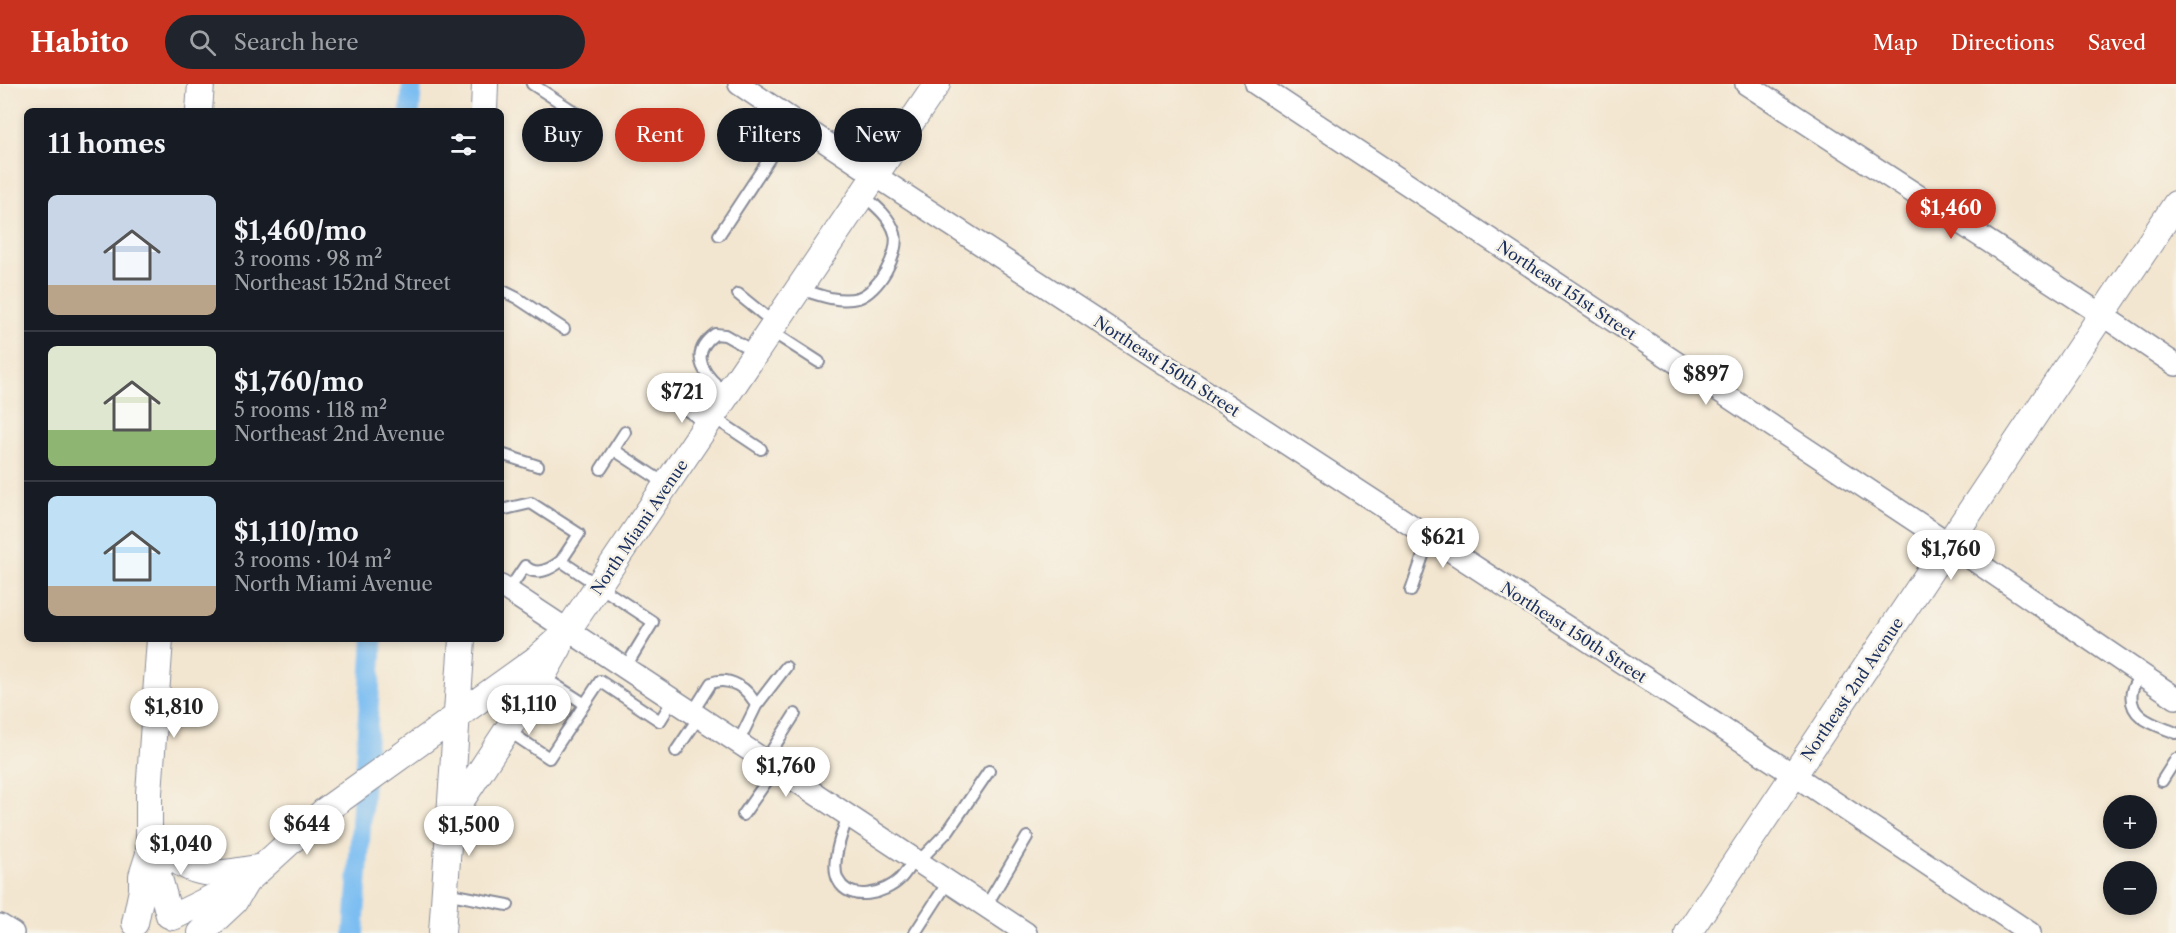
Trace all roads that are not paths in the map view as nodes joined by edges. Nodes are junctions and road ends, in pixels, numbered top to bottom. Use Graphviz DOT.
graph roads {
  1 [pos="201,84"];
  2 [pos="484,84"];
  3 [pos="532,84"];
  4 [pos="739,84"];
  5 [pos="937,84"];
  6 [pos="1256,84"];
  7 [pos="1746,84"];
  8 [pos="199,108"];
  9 [pos="484,108"];
  10 [pos="569,108"];
  11 [pos="775,108"];
  12 [pos="822,145"];
  13 [pos="767,162"];
  14 [pos="869,186"];
  15 [pos="2176,204"];
  16 [pos="719,235"];
  17 [pos="800,289"];
  18 [pos="504,292"];
  19 [pos="738,294"];
  20 [pos="2102,315"];
  21 [pos="773,328"];
  22 [pos="564,329"];
  23 [pos="757,352"];
  24 [pos="819,362"];
  25 [pos="2176,365"];
  26 [pos="663,394"];
  27 [pos="728,394"];
  28 [pos="710,421"];
  29 [pos="625,432"];
  30 [pos="761,449"];
  31 [pos="614,450"];
  32 [pos="504,455"];
  33 [pos="538,466"];
  34 [pos="601,469"];
  35 [pos="667,485"];
  36 [pos="504,509"];
  37 [pos="1432,539"];
  38 [pos="1950,544"];
  39 [pos="561,561"];
  40 [pos="598,586"];
  41 [pos="505,588"];
  42 [pos="1411,591"];
  43 [pos="568,630"];
  44 [pos="160,642"];
  45 [pos="462,642"];
  46 [pos="786,667"];
  47 [pos="624,668"];
  48 [pos="2140,674"];
  49 [pos="542,677"];
  50 [pos="2176,698"];
  51 [pos="674,700"];
  52 [pos="585,704"];
  53 [pos="756,706"];
  54 [pos="795,714"];
  55 [pos="696,715"];
  56 [pos="457,716"];
  57 [pos="507,730"];
  58 [pos="2176,733"];
  59 [pos="738,743"];
  60 [pos="676,751"];
  61 [pos="2176,759"];
  62 [pos="770,764"];
  63 [pos="988,771"];
  64 [pos="1794,775"];
  65 [pos="2162,781"];
  66 [pos="743,815"];
  67 [pos="848,816"];
  68 [pos="450,819"];
  69 [pos="1027,837"];
  70 [pos="149,846"];
  71 [pos="916,860"];
  72 [pos="254,875"];
  73 [pos="948,882"];
  74 [pos="445,893"];
  75 [pos="508,904"];
  76 [pos="986,906"];
  77 [pos="176,921"];
  78 [pos="0,925"];
  79 [pos="130,928"];
  80 [pos="14,933"];
  81 [pos="201,933"];
  82 [pos="442,933"];
  83 [pos="915,933"];
  84 [pos="1026,933"];
  85 [pos="1688,933"];
  86 [pos="2030,933"];
  1 -- 8 [label="street"];
  2 -- 9 [label="street"];
  3 -- 10 [label="lane"];
  4 -- 11 [label="street, Northeast 150th Street"];
  5 -- 14 [label="street, North Miami Avenue"];
  6 -- 38 [label="street, Northeast 151st Street"];
  7 -- 20 [label="street"];
  12 -- 14 [label="street, Northeast 150th Street"];
  13 -- 16 [label="lane"];
  14 -- 17 [label="street, North Miami Avenue"];
  14 -- 17 [label="lane"];
  14 -- 37 [label="street, Northeast 150th Street"];
  15 -- 20 [label="street, Northeast 2nd Avenue"];
  17 -- 21 [label="street, North Miami Avenue"];
  18 -- 22 [label="lane"];
  19 -- 21 [label="lane"];
  20 -- 25 [label="street"];
  20 -- 38 [label="street, Northeast 2nd Avenue"];
  21 -- 23 [label="street, North Miami Avenue"];
  21 -- 24 [label="lane"];
  23 -- 27 [label="street, North Miami Avenue"];
  23 -- 27 [label="lane"];
  26 -- 28 [label="lane"];
  27 -- 28 [label="street, North Miami Avenue"];
  28 -- 30 [label="lane"];
  28 -- 35 [label="street, North Miami Avenue"];
  29 -- 31 [label="lane"];
  31 -- 34 [label="lane"];
  31 -- 35 [label="lane"];
  32 -- 33 [label="lane"];
  35 -- 40 [label="street, North Miami Avenue"];
  36 -- 39 [label="lane"];
  37 -- 42 [label="lane"];
  37 -- 64 [label="street, Northeast 150th Street"];
  38 -- 48 [label="street, Northeast 151st Street"];
  38 -- 64 [label="street, Northeast 2nd Avenue"];
  39 -- 40 [label="lane"];
  39 -- 41 [label="lane"];
  40 -- 43 [label="street, North Miami Avenue"];
  40 -- 47 [label="lane"];
  41 -- 43 [label="street"];
  43 -- 47 [label="street"];
  43 -- 49 [label="street"];
  43 -- 56 [label="street, North Miami Avenue"];
  44 -- 70 [label="street"];
  45 -- 56 [label="street"];
  46 -- 53 [label="lane"];
  47 -- 51 [label="street"];
  48 -- 50 [label="street, Northeast 151st Street"];
  48 -- 58 [label="lane"];
  49 -- 52 [label="lane"];
  49 -- 57 [label="street"];
  51 -- 52 [label="lane"];
  51 -- 55 [label="street"];
  52 -- 57 [label="lane"];
  53 -- 55 [label="lane"];
  53 -- 59 [label="lane"];
  54 -- 62 [label="lane"];
  55 -- 59 [label="street"];
  55 -- 60 [label="lane"];
  56 -- 68 [label="street"];
  56 -- 72 [label="street, North Miami Avenue"];
  57 -- 68 [label="street"];
  59 -- 62 [label="street"];
  61 -- 65 [label="lane"];
  62 -- 66 [label="lane"];
  62 -- 67 [label="street"];
  63 -- 71 [label="lane"];
  64 -- 85 [label="street, Northeast 2nd Avenue"];
  64 -- 86 [label="street, Northeast 150th Street"];
  67 -- 71 [label="street"];
  67 -- 71 [label="lane"];
  68 -- 74 [label="street"];
  69 -- 76 [label="lane"];
  70 -- 72 [label="street"];
  70 -- 77 [label="street"];
  70 -- 79 [label="street"];
  71 -- 73 [label="street"];
  72 -- 77 [label="street, North Miami Avenue"];
  72 -- 81 [label="street, North Miami Avenue"];
  73 -- 76 [label="street"];
  73 -- 83 [label="lane"];
  74 -- 75 [label="lane"];
  74 -- 82 [label="street"];
  76 -- 84 [label="street"];
  77 -- 79 [label="street, North Miami Avenue"];
  78 -- 80 [label="street"];
}
